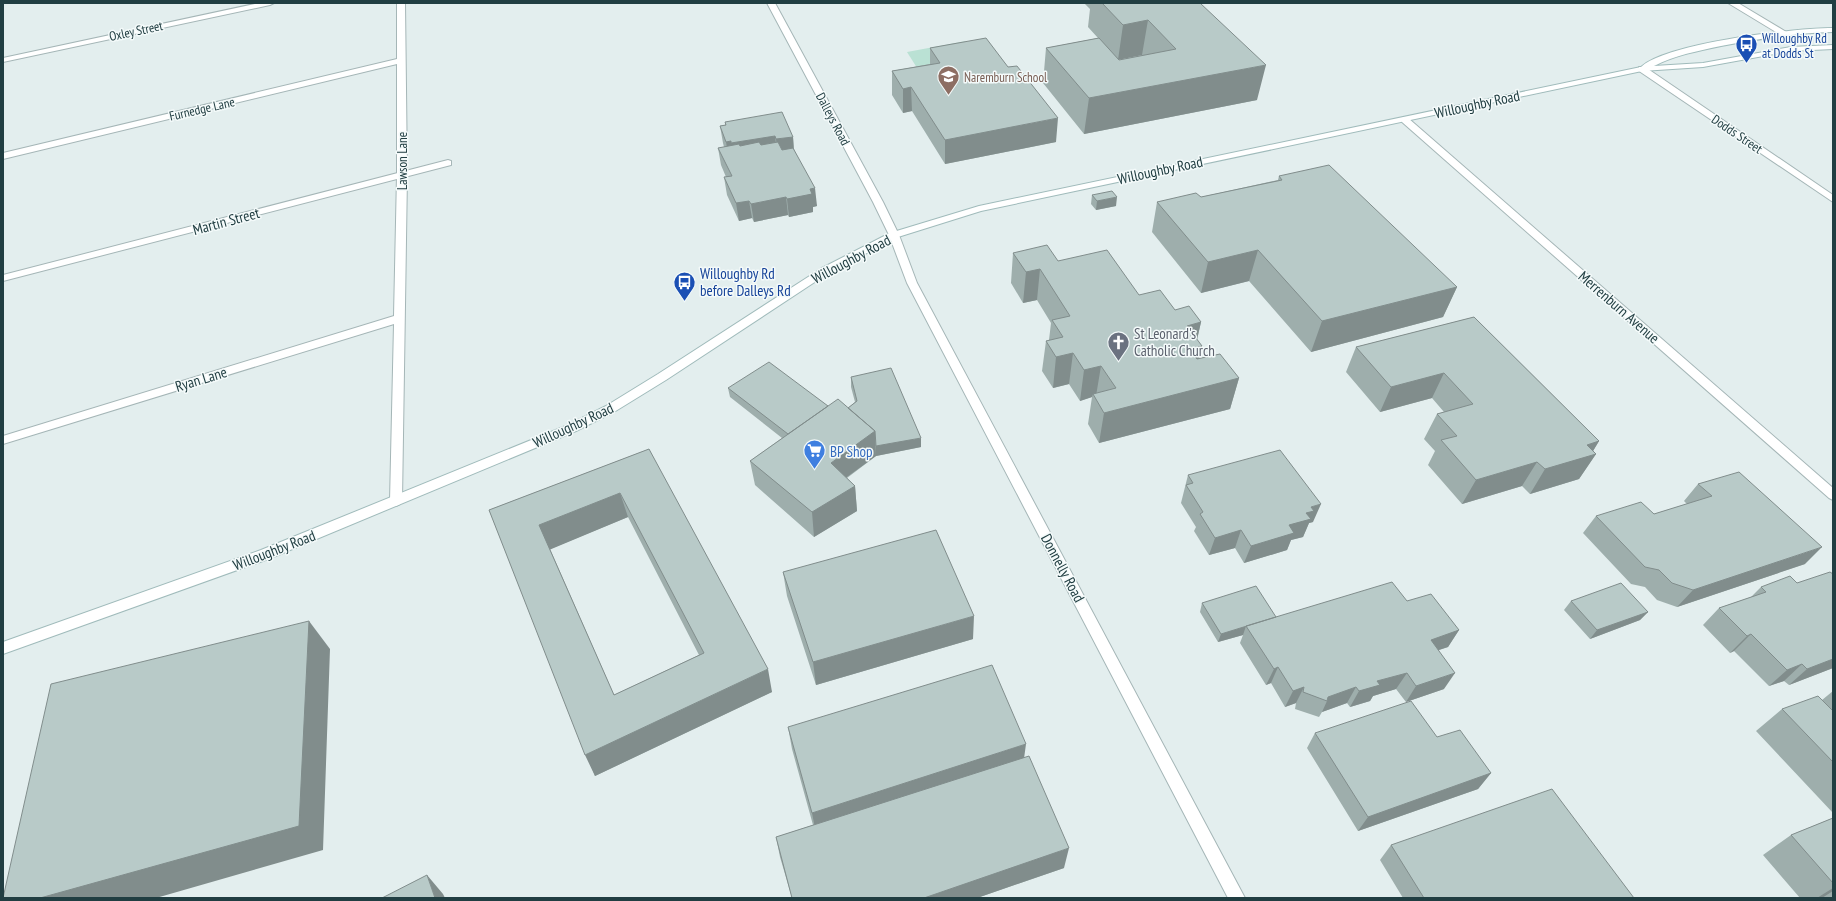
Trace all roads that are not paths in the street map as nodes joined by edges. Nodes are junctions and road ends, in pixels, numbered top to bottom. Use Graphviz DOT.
graph roads {
  1 [pos="270,3"];
  2 [pos="401,3"];
  3 [pos="770,3"];
  4 [pos="1732,3"];
  5 [pos="1833,30"];
  6 [pos="1784,32"];
  7 [pos="1808,47"];
  8 [pos="1833,47"];
  9 [pos="3,60"];
  10 [pos="401,61"];
  11 [pos="1642,68"];
  12 [pos="1405,120"];
  13 [pos="3,156"];
  14 [pos="448,163"];
  15 [pos="402,175"];
  16 [pos="1833,199"];
  17 [pos="894,236"];
  18 [pos="3,278"];
  19 [pos="400,318"];
  20 [pos="3,440"];
  21 [pos="1833,495"];
  22 [pos="396,501"];
  23 [pos="3,648"];
  24 [pos="1237,898"];
  1 -- 9 [label="street, Oxley Street"];
  2 -- 10 [label="street, Lawson Lane"];
  3 -- 17 [label="street, Dalleys Road"];
  4 -- 6 [label="street"];
  5 -- 6 [label="street, Willoughby Road"];
  6 -- 7 [label="street"];
  6 -- 11 [label="street, Willoughby Road"];
  7 -- 8 [label="street, Willoughby Road"];
  7 -- 11 [label="street, Willoughby Road"];
  10 -- 13 [label="street, Furnedge Lane"];
  10 -- 15 [label="street, Lawson Lane"];
  11 -- 12 [label="street, Willoughby Road"];
  11 -- 16 [label="street, Dodds Street"];
  12 -- 17 [label="street, Willoughby Road"];
  12 -- 21 [label="street, Merrenburn Avenue"];
  14 -- 15 [label="street, Martin Street"];
  15 -- 18 [label="street, Martin Street"];
  15 -- 19 [label="street, Lawson Lane"];
  17 -- 22 [label="street, Willoughby Road"];
  17 -- 24 [label="street, Donnelly Road"];
  19 -- 20 [label="street, Ryan Lane"];
  19 -- 22 [label="street, Lawson Lane"];
  22 -- 23 [label="street, Willoughby Road"];
}
